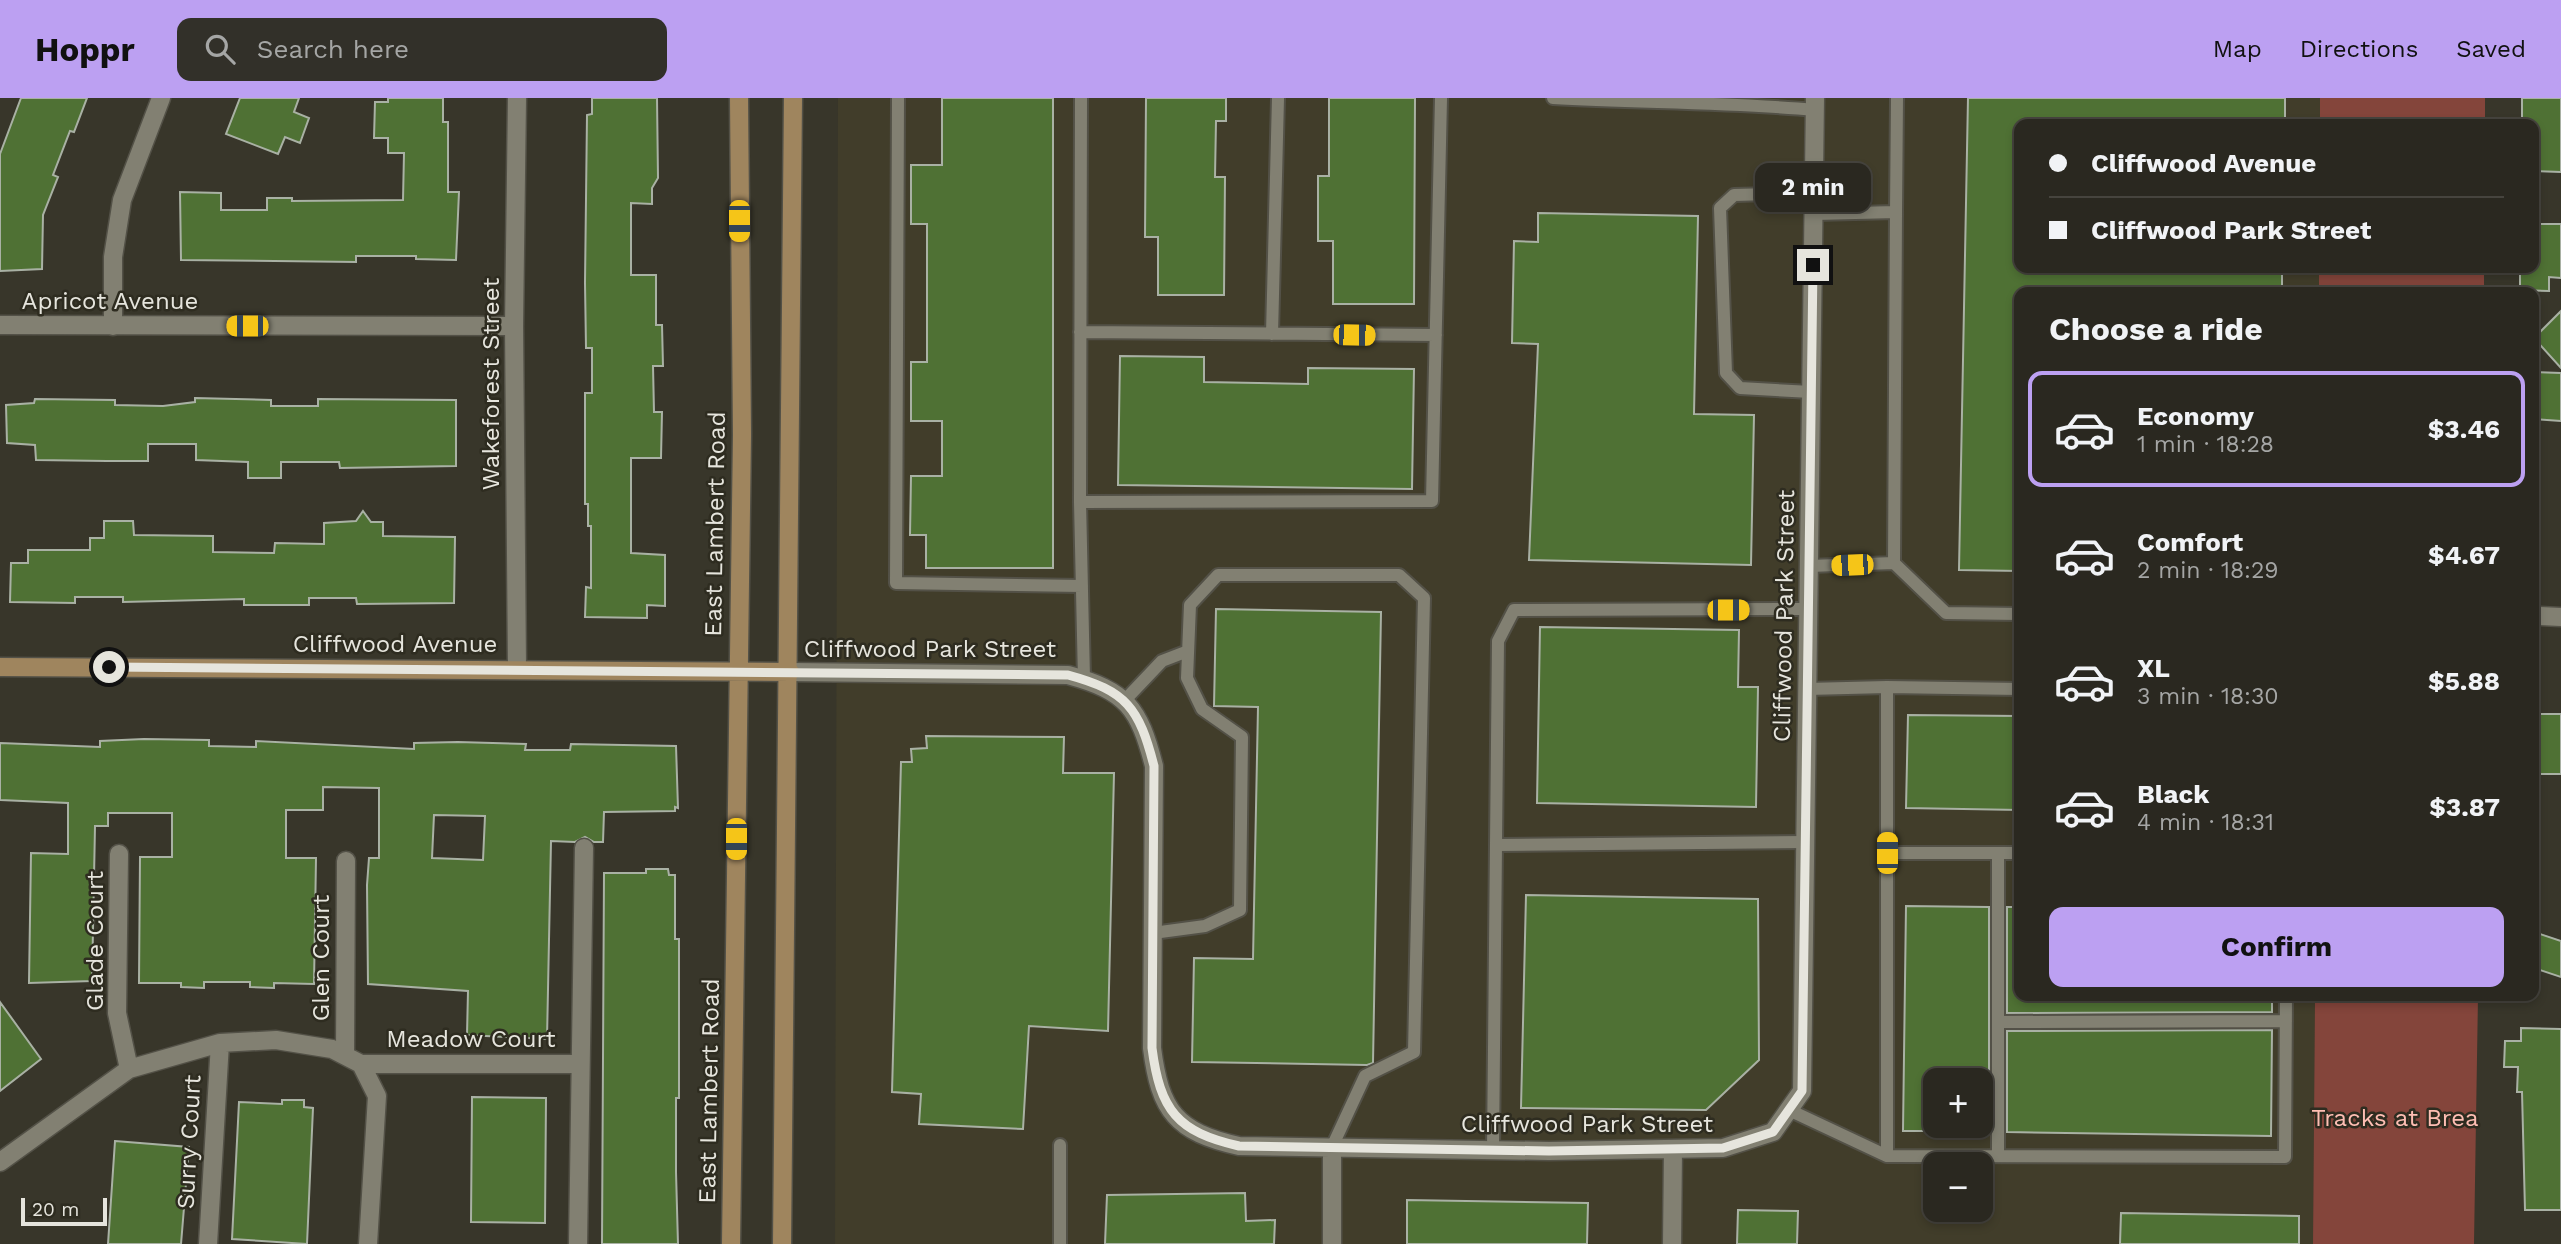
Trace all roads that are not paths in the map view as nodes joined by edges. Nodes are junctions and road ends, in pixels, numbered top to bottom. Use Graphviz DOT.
graph roads {
  1 [pos="161,98"];
  2 [pos="517,98"];
  3 [pos="739,98"];
  4 [pos="793,98"];
  5 [pos="898,98"];
  6 [pos="1081,98"];
  7 [pos="1278,98"];
  8 [pos="1441,98"];
  9 [pos="1553,98"];
  10 [pos="1896,98"];
  11 [pos="1815,104"];
  12 [pos="1814,193"];
  13 [pos="1896,212"];
  14 [pos="1814,214"];
  15 [pos="0,324"];
  16 [pos="113,326"];
  17 [pos="514,326"];
  18 [pos="1080,332"];
  19 [pos="1272,334"];
  20 [pos="1436,335"];
  21 [pos="1811,392"];
  22 [pos="1080,502"];
  23 [pos="1894,563"];
  24 [pos="1809,566"];
  25 [pos="1082,586"];
  26 [pos="1808,609"];
  27 [pos="2014,614"];
  28 [pos="2540,616"];
  29 [pos="2561,617"];
  30 [pos="1188,651"];
  31 [pos="0,667"];
  32 [pos="517,669"];
  33 [pos="790,672"];
  34 [pos="737,673"];
  35 [pos="1084,679"];
  36 [pos="1887,687"];
  37 [pos="1807,689"];
  38 [pos="2014,689"];
  39 [pos="1125,700"];
  40 [pos="1805,842"];
  41 [pos="1497,845"];
  42 [pos="584,848"];
  43 [pos="1887,853"];
  44 [pos="1998,853"];
  45 [pos="2014,853"];
  46 [pos="119,855"];
  47 [pos="346,861"];
  48 [pos="1153,933"];
  49 [pos="2286,1001"];
  50 [pos="2286,1021"];
  51 [pos="1998,1022"];
  52 [pos="220,1043"];
  53 [pos="345,1055"];
  54 [pos="361,1064"];
  55 [pos="580,1064"];
  56 [pos="129,1069"];
  57 [pos="1789,1110"];
  58 [pos="1060,1145"];
  59 [pos="1332,1147"];
  60 [pos="1673,1149"];
  61 [pos="1493,1150"];
  62 [pos="2,1156"];
  63 [pos="1887,1156"];
  64 [pos="1998,1156"];
  65 [pos="208,1244"];
  66 [pos="368,1244"];
  67 [pos="578,1244"];
  68 [pos="731,1244"];
  69 [pos="782,1244"];
  70 [pos="1060,1244"];
  71 [pos="1332,1244"];
  72 [pos="1672,1244"];
  1 -- 16 [label="street"];
  2 -- 17 [label="street, Wakeforest Street"];
  3 -- 34 [label="main road, East Lambert Road"];
  4 -- 33 [label="main road"];
  5 -- 25 [label="lane"];
  6 -- 18 [label="lane"];
  7 -- 19 [label="lane"];
  8 -- 20 [label="lane"];
  9 -- 11 [label="lane"];
  10 -- 13 [label="lane"];
  11 -- 12 [label="street, Cliffwood Park Street"];
  12 -- 14 [label="street, Cliffwood Park Street"];
  12 -- 21 [label="lane"];
  13 -- 14 [label="lane"];
  13 -- 23 [label="lane"];
  14 -- 21 [label="street, Cliffwood Park Street"];
  15 -- 16 [label="street, Apricot Avenue"];
  16 -- 17 [label="street, Apricot Avenue"];
  17 -- 32 [label="street, Wakeforest Street"];
  18 -- 19 [label="lane"];
  18 -- 22 [label="lane"];
  19 -- 20 [label="lane"];
  20 -- 22 [label="lane"];
  21 -- 24 [label="street, Cliffwood Park Street"];
  22 -- 25 [label="lane"];
  23 -- 24 [label="lane"];
  23 -- 27 [label="lane"];
  24 -- 26 [label="street, Cliffwood Park Street"];
  25 -- 35 [label="lane"];
  26 -- 37 [label="street, Cliffwood Park Street"];
  26 -- 41 [label="lane"];
  28 -- 29 [label="street"];
  30 -- 39 [label="lane"];
  30 -- 48 [label="lane"];
  30 -- 59 [label="lane"];
  31 -- 32 [label="main road, Cliffwood Avenue"];
  32 -- 34 [label="main road, Cliffwood Avenue"];
  33 -- 34 [label="main road, Cliffwood Avenue"];
  33 -- 35 [label="street, Cliffwood Park Street"];
  33 -- 69 [label="main road"];
  34 -- 68 [label="main road, East Lambert Road"];
  35 -- 39 [label="street, Cliffwood Park Street"];
  36 -- 37 [label="lane"];
  36 -- 38 [label="lane"];
  36 -- 43 [label="lane"];
  37 -- 40 [label="street, Cliffwood Park Street"];
  39 -- 48 [label="street, Cliffwood Park Street"];
  40 -- 41 [label="lane"];
  40 -- 57 [label="street, Cliffwood Park Street"];
  41 -- 61 [label="lane"];
  42 -- 55 [label="street, Meadow Court"];
  43 -- 44 [label="lane"];
  43 -- 63 [label="lane"];
  44 -- 45 [label="lane"];
  44 -- 51 [label="lane"];
  46 -- 56 [label="street, Glade Court"];
  47 -- 53 [label="street, Glen Court"];
  48 -- 59 [label="street, Cliffwood Park Street"];
  49 -- 50 [label="lane"];
  50 -- 51 [label="lane"];
  50 -- 64 [label="lane"];
  51 -- 64 [label="lane"];
  52 -- 53 [label="street"];
  52 -- 56 [label="street"];
  52 -- 65 [label="street, Surry Court"];
  53 -- 54 [label="street"];
  54 -- 55 [label="street, Meadow Court"];
  54 -- 66 [label="street"];
  55 -- 67 [label="street, Meadow Court"];
  56 -- 62 [label="street"];
  57 -- 60 [label="street, Cliffwood Park Street"];
  57 -- 63 [label="lane"];
  58 -- 70 [label="lane"];
  59 -- 61 [label="street, Cliffwood Park Street"];
  59 -- 71 [label="street"];
  60 -- 61 [label="street, Cliffwood Park Street"];
  60 -- 72 [label="street"];
  63 -- 64 [label="lane"];
}
